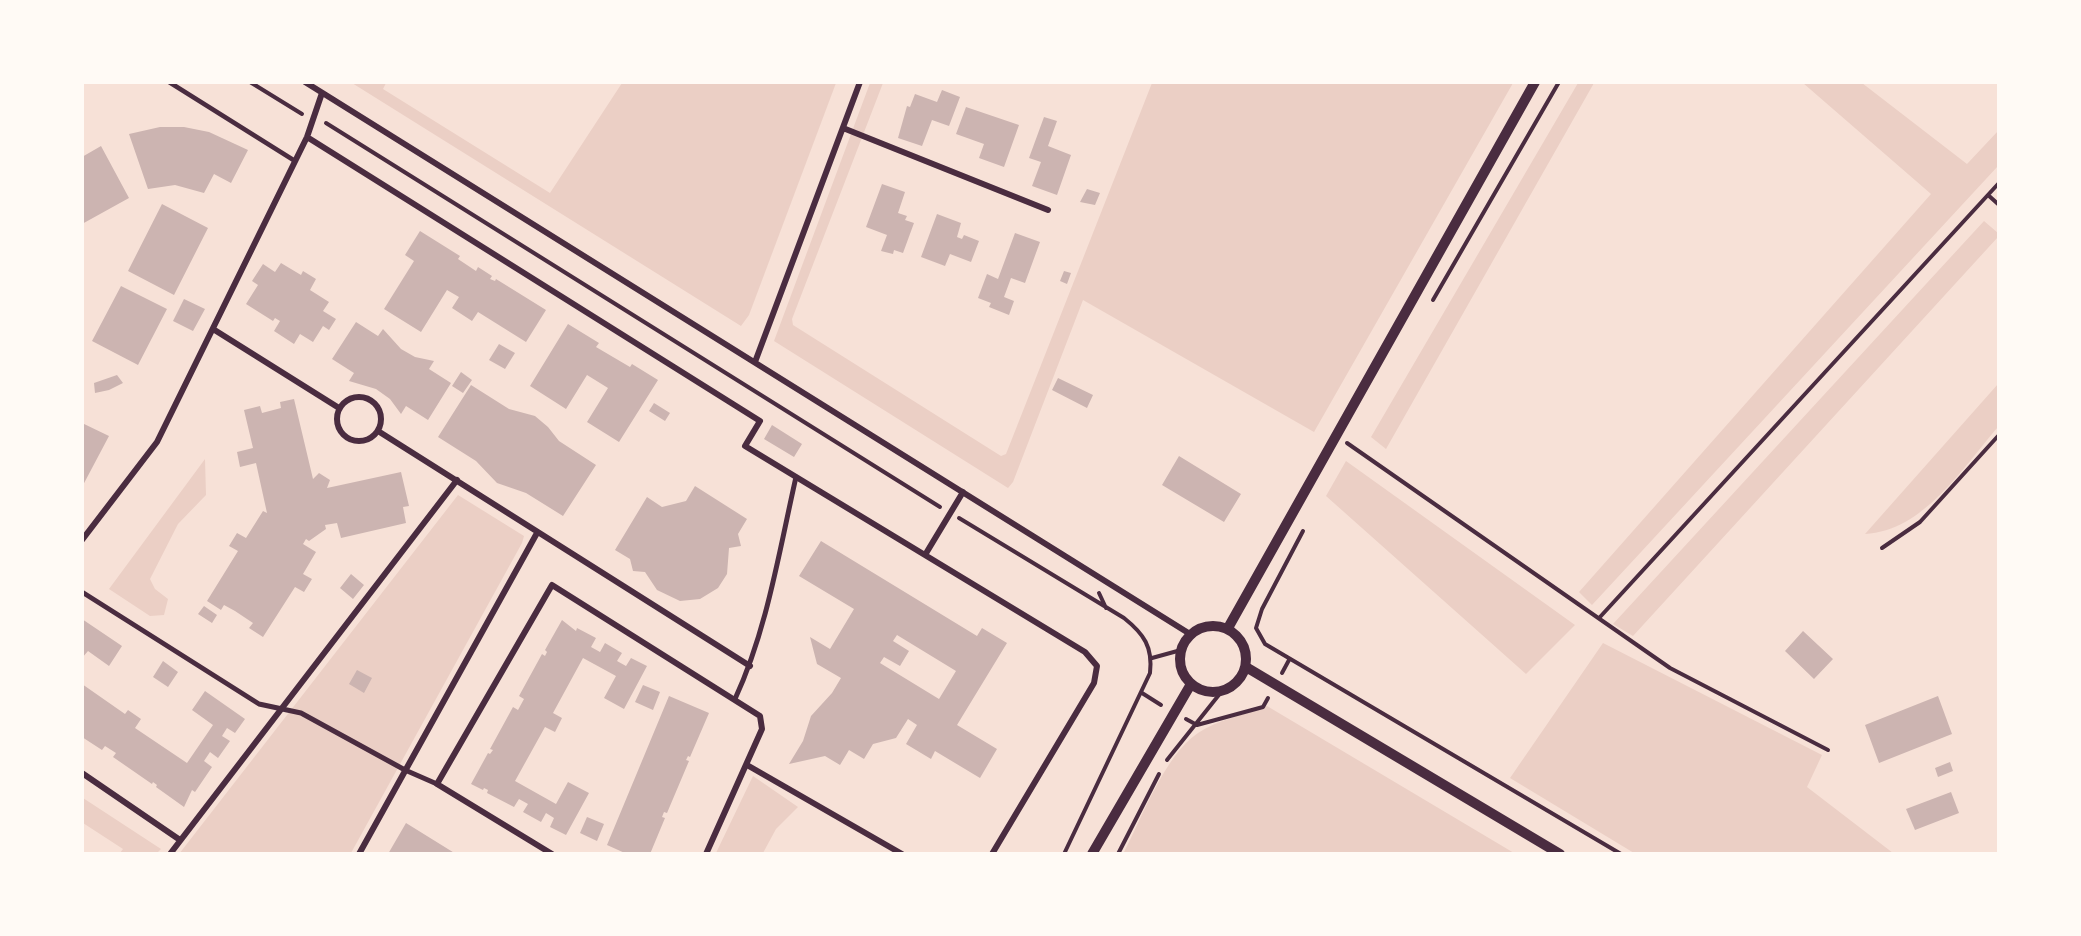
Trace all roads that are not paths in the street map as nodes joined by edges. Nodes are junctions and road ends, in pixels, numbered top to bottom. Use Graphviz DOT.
graph roads {
  1 [pos="169,82"];
  2 [pos="305,82"];
  3 [pos="860,82"];
  4 [pos="1535,82"];
  5 [pos="322,93"];
  6 [pos="843,128"];
  7 [pos="307,137"];
  8 [pos="296,161"];
  9 [pos="1048,210"];
  10 [pos="213,329"];
  11 [pos="755,362"];
  12 [pos="339,408"];
  13 [pos="378,431"];
  14 [pos="796,477"];
  15 [pos="457,480"];
  16 [pos="963,492"];
  17 [pos="537,533"];
  18 [pos="82,540"];
  19 [pos="925,555"];
  20 [pos="82,592"];
  21 [pos="1228,628"];
  22 [pos="1190,634"];
  23 [pos="750,666"];
  24 [pos="1246,667"];
  25 [pos="1191,684"];
  26 [pos="735,699"];
  27 [pos="280,709"];
  28 [pos="747,765"];
  29 [pos="405,770"];
  30 [pos="82,773"];
  31 [pos="437,784"];
  32 [pos="180,840"];
  33 [pos="170,854"];
  34 [pos="359,854"];
  35 [pos="552,854"];
  36 [pos="706,854"];
  37 [pos="902,854"];
  38 [pos="992,854"];
  39 [pos="1092,854"];
  40 [pos="1560,854"];
  1 -- 8 [label="lane"];
  2 -- 5 [label="street"];
  3 -- 6 [label="street"];
  4 -- 21 [label="street"];
  5 -- 7 [label="street"];
  5 -- 11 [label="street"];
  6 -- 9 [label="street"];
  6 -- 11 [label="street"];
  7 -- 8 [label="street"];
  7 -- 14 [label="street"];
  8 -- 10 [label="street"];
  10 -- 12 [label="street"];
  10 -- 18 [label="street"];
  11 -- 16 [label="street"];
  12 -- 13 [label="street"];
  12 -- 13 [label="street"];
  13 -- 15 [label="street"];
  14 -- 19 [label="street"];
  14 -- 23 [label="street"];
  15 -- 17 [label="street"];
  15 -- 27 [label="street"];
  16 -- 19 [label="street"];
  16 -- 22 [label="street"];
  17 -- 23 [label="street"];
  17 -- 29 [label="street"];
  19 -- 38 [label="street"];
  20 -- 27 [label="street"];
  21 -- 22 [label="street"];
  21 -- 24 [label="street"];
  22 -- 25 [label="street"];
  23 -- 26 [label="street"];
  24 -- 25 [label="street"];
  24 -- 40 [label="street"];
  25 -- 39 [label="street"];
  26 -- 28 [label="street"];
  26 -- 31 [label="street"];
  27 -- 29 [label="street"];
  27 -- 32 [label="street"];
  28 -- 36 [label="street"];
  28 -- 37 [label="street"];
  29 -- 31 [label="street"];
  29 -- 34 [label="street"];
  30 -- 32 [label="street"];
  31 -- 35 [label="street"];
  32 -- 33 [label="street"];
}
